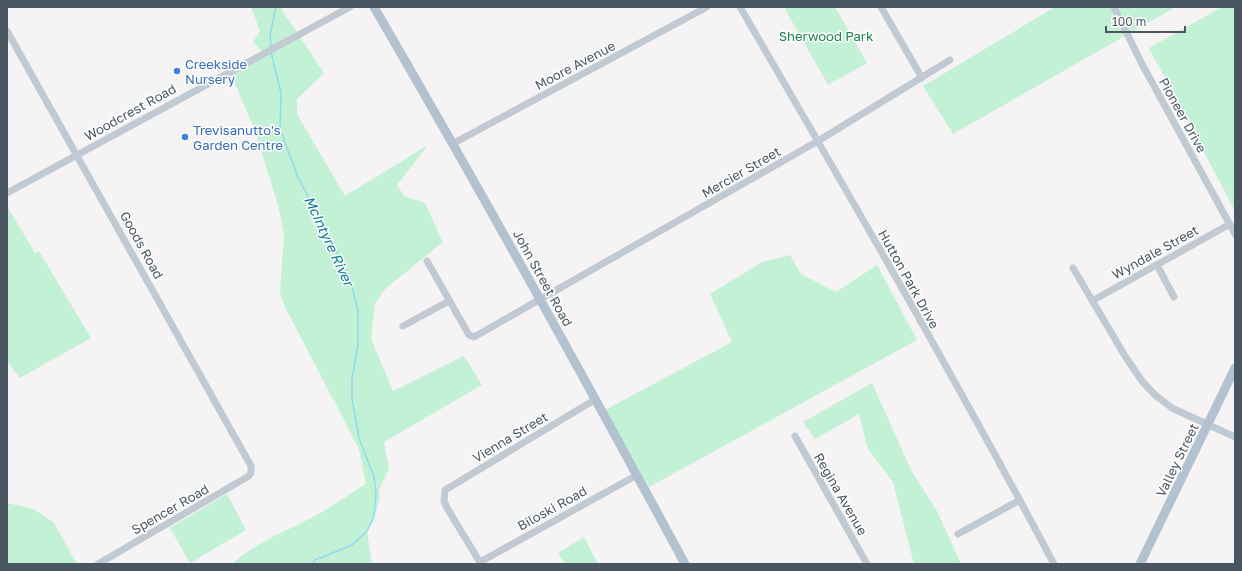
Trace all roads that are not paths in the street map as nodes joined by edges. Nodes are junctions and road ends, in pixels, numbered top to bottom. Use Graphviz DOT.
graph roads {
  1 [pos="350,7"];
  2 [pos="374,7"];
  3 [pos="707,7"];
  4 [pos="740,7"];
  5 [pos="881,7"];
  6 [pos="1114,7"];
  7 [pos="7,31"];
  8 [pos="950,60"];
  9 [pos="922,78"];
  10 [pos="818,141"];
  11 [pos="454,143"];
  12 [pos="77,154"];
  13 [pos="7,193"];
  14 [pos="1230,224"];
  15 [pos="1235,234"];
  16 [pos="426,262"];
  17 [pos="1157,265"];
  18 [pos="1074,268"];
  19 [pos="1174,297"];
  20 [pos="542,300"];
  21 [pos="449,301"];
  22 [pos="1092,301"];
  23 [pos="403,326"];
  24 [pos="1235,368"];
  25 [pos="596,399"];
  26 [pos="1209,424"];
  27 [pos="795,436"];
  28 [pos="1235,437"];
  29 [pos="251,473"];
  30 [pos="637,475"];
  31 [pos="1020,500"];
  32 [pos="958,534"];
  33 [pos="480,563"];
  34 [pos="98,564"];
  35 [pos="685,564"];
  36 [pos="867,564"];
  37 [pos="1054,564"];
  38 [pos="1140,564"];
  1 -- 12 [label="street, Woodcrest Road"];
  2 -- 11 [label="main road, John Street Road"];
  3 -- 11 [label="street, Moore Avenue"];
  4 -- 10 [label="street, Hutton Park Drive"];
  5 -- 9 [label="street"];
  6 -- 14 [label="street, Pioneer Drive"];
  7 -- 12 [label="street, Goods Road"];
  8 -- 9 [label="street, Mercier Street"];
  9 -- 10 [label="street, Mercier Street"];
  10 -- 20 [label="street, Mercier Street"];
  10 -- 31 [label="street, Hutton Park Drive"];
  11 -- 20 [label="main road, John Street Road"];
  12 -- 13 [label="street, Woodcrest Road"];
  12 -- 29 [label="street, Goods Road"];
  14 -- 15 [label="street, Pioneer Drive"];
  14 -- 17 [label="street, Wyndale Street"];
  16 -- 21 [label="street"];
  17 -- 19 [label="street"];
  17 -- 22 [label="street, Wyndale Street"];
  18 -- 22 [label="street"];
  20 -- 21 [label="street, Mercier Street"];
  20 -- 25 [label="main road, John Street Road"];
  21 -- 23 [label="street"];
  22 -- 26 [label="street"];
  24 -- 26 [label="main road, Valley Street"];
  25 -- 30 [label="main road, John Street Road"];
  25 -- 33 [label="street, Vienna Street"];
  26 -- 28 [label="street"];
  26 -- 38 [label="main road, Valley Street"];
  27 -- 36 [label="street, Regina Avenue"];
  29 -- 34 [label="street, Spencer Road"];
  30 -- 33 [label="street, Biloski Road"];
  30 -- 35 [label="main road, John Street Road"];
  31 -- 32 [label="street"];
  31 -- 37 [label="street, Hutton Park Drive"];
}
